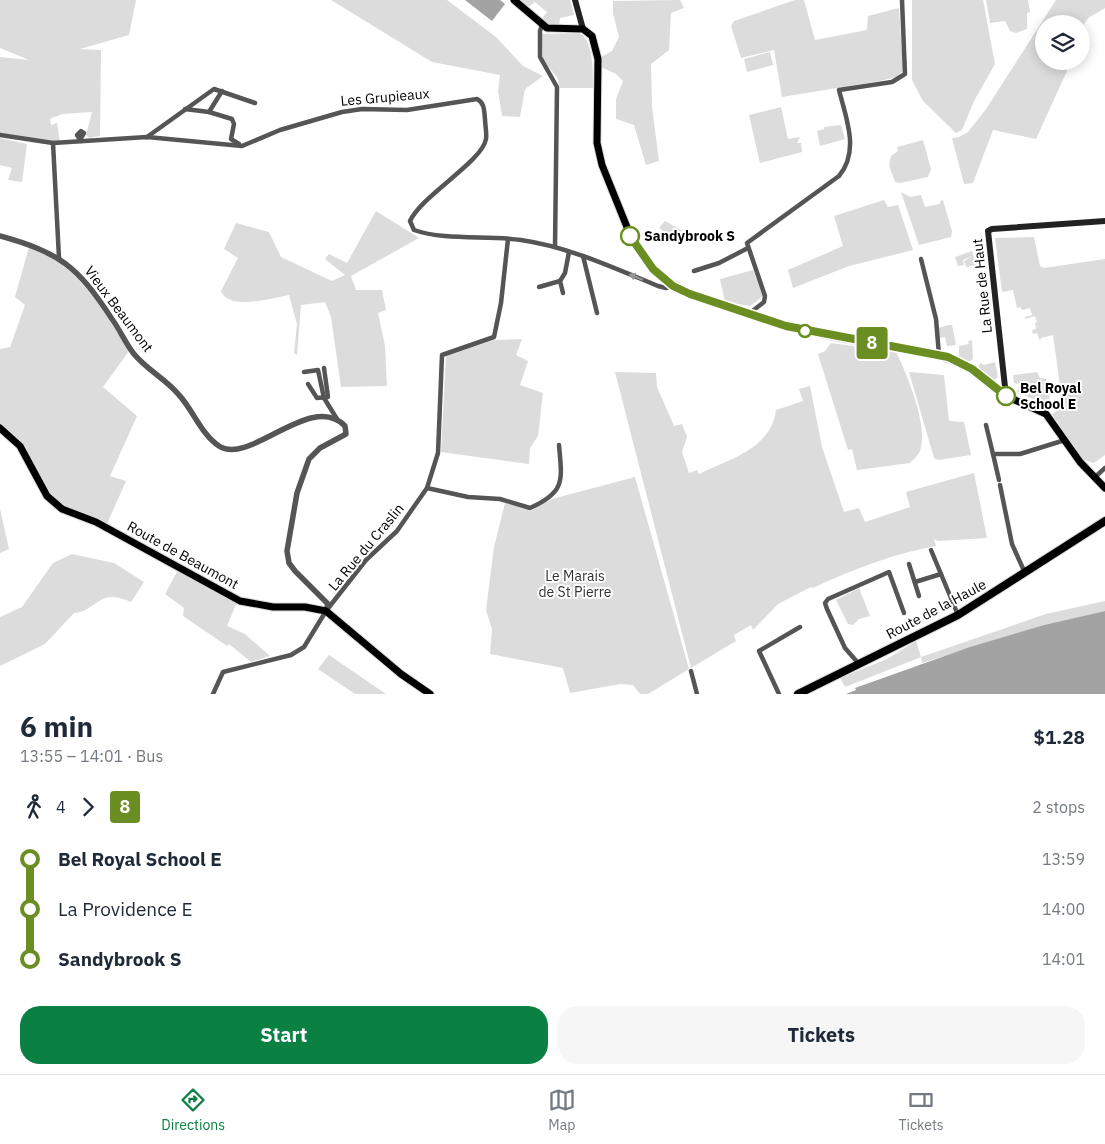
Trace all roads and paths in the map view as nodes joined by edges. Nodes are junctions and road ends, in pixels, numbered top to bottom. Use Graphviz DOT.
graph roads {
  1 [pos="514,0"];
  2 [pos="574,0"];
  3 [pos="902,0"];
  4 [pos="542,25"];
  5 [pos="583,29"];
  6 [pos="222,91"];
  7 [pos="255,103"];
  8 [pos="185,109"];
  9 [pos="209,112"];
  10 [pos="0,135"];
  11 [pos="147,137"];
  12 [pos="54,143"];
  13 [pos="242,146"];
  14 [pos="1105,221"];
  15 [pos="0,236"];
  16 [pos="508,239"];
  17 [pos="554,247"];
  18 [pos="748,248"];
  19 [pos="569,252"];
  20 [pos="583,256"];
  21 [pos="60,258"];
  22 [pos="921,259"];
  23 [pos="694,271"];
  24 [pos="560,281"];
  25 [pos="673,286"];
  26 [pos="539,287"];
  27 [pos="563,293"];
  28 [pos="597,312"];
  29 [pos="750,313"];
  30 [pos="940,355"];
  31 [pos="324,368"];
  32 [pos="304,372"];
  33 [pos="308,384"];
  34 [pos="1006,396"];
  35 [pos="324,398"];
  36 [pos="337,419"];
  37 [pos="986,425"];
  38 [pos="0,428"];
  39 [pos="1066,440"];
  40 [pos="559,445"];
  41 [pos="993,454"];
  42 [pos="1105,468"];
  43 [pos="1094,478"];
  44 [pos="427,488"];
  45 [pos="1105,488"];
  46 [pos="1105,521"];
  47 [pos="932,550"];
  48 [pos="909,564"];
  49 [pos="1025,573"];
  50 [pos="941,574"];
  51 [pos="914,582"];
  52 [pos="919,596"];
  53 [pos="326,610"];
  54 [pos="904,613"];
  55 [pos="958,615"];
  56 [pos="800,627"];
  57 [pos="858,664"];
  58 [pos="691,671"];
  59 [pos="213,694"];
  60 [pos="430,694"];
  61 [pos="697,694"];
  62 [pos="779,694"];
  63 [pos="798,694"];
  1 -- 4 [label="main road"];
  2 -- 5 [label="main road"];
  3 -- 18 [label="street"];
  4 -- 5 [label="main road"];
  4 -- 17 [label="street"];
  5 -- 25 [label="main road"];
  6 -- 7 [label="street"];
  6 -- 8 [label="street"];
  6 -- 9 [label="street"];
  8 -- 9 [label="street"];
  8 -- 11 [label="street"];
  9 -- 13 [label="street"];
  10 -- 12 [label="street, Les Grupieaux"];
  11 -- 12 [label="street, Les Grupieaux"];
  11 -- 13 [label="street, Les Grupieaux"];
  12 -- 21 [label="street"];
  13 -- 16 [label="street, Les Grupieaux"];
  14 -- 34 [label="main road, La Rue de Haut"];
  15 -- 21 [label="street, Vieux Beaumont"];
  16 -- 17 [label="street, Les Grupieaux"];
  16 -- 44 [label="street, La Rue du Craslin"];
  17 -- 19 [label="street, Les Grupieaux"];
  18 -- 23 [label="street"];
  18 -- 29 [label="street"];
  19 -- 20 [label="street, Les Grupieaux"];
  19 -- 24 [label="street"];
  25 -- 20 [label="street, Les Grupieaux, one-way"];
  20 -- 28 [label="street"];
  21 -- 36 [label="street, Vieux Beaumont"];
  22 -- 30 [label="street"];
  24 -- 26 [label="street"];
  24 -- 27 [label="street"];
  25 -- 29 [label="main road"];
  29 -- 30 [label="main road"];
  30 -- 34 [label="main road"];
  31 -- 35 [label="street"];
  32 -- 35 [label="street"];
  33 -- 35 [label="street"];
  34 -- 39 [label="main road"];
  35 -- 36 [label="street"];
  36 -- 53 [label="street"];
  37 -- 41 [label="street"];
  38 -- 53 [label="main road, Route de Beaumont"];
  39 -- 41 [label="street"];
  39 -- 43 [label="main road"];
  40 -- 44 [label="street"];
  41 -- 49 [label="street"];
  42 -- 43 [label="street"];
  43 -- 45 [label="main road"];
  44 -- 53 [label="street, La Rue du Craslin"];
  46 -- 49 [label="highway, Route de la Haule"];
  47 -- 50 [label="street"];
  48 -- 51 [label="street"];
  49 -- 55 [label="highway, Route de la Haule"];
  50 -- 51 [label="street"];
  50 -- 55 [label="street"];
  51 -- 52 [label="street"];
  53 -- 59 [label="street, La Rue du Craslin"];
  53 -- 60 [label="main road"];
  54 -- 57 [label="street"];
  55 -- 57 [label="highway, Route de la Haule"];
  56 -- 62 [label="street"];
  57 -- 63 [label="highway, Route de la Haule"];
  58 -- 61 [label="street"];
}
